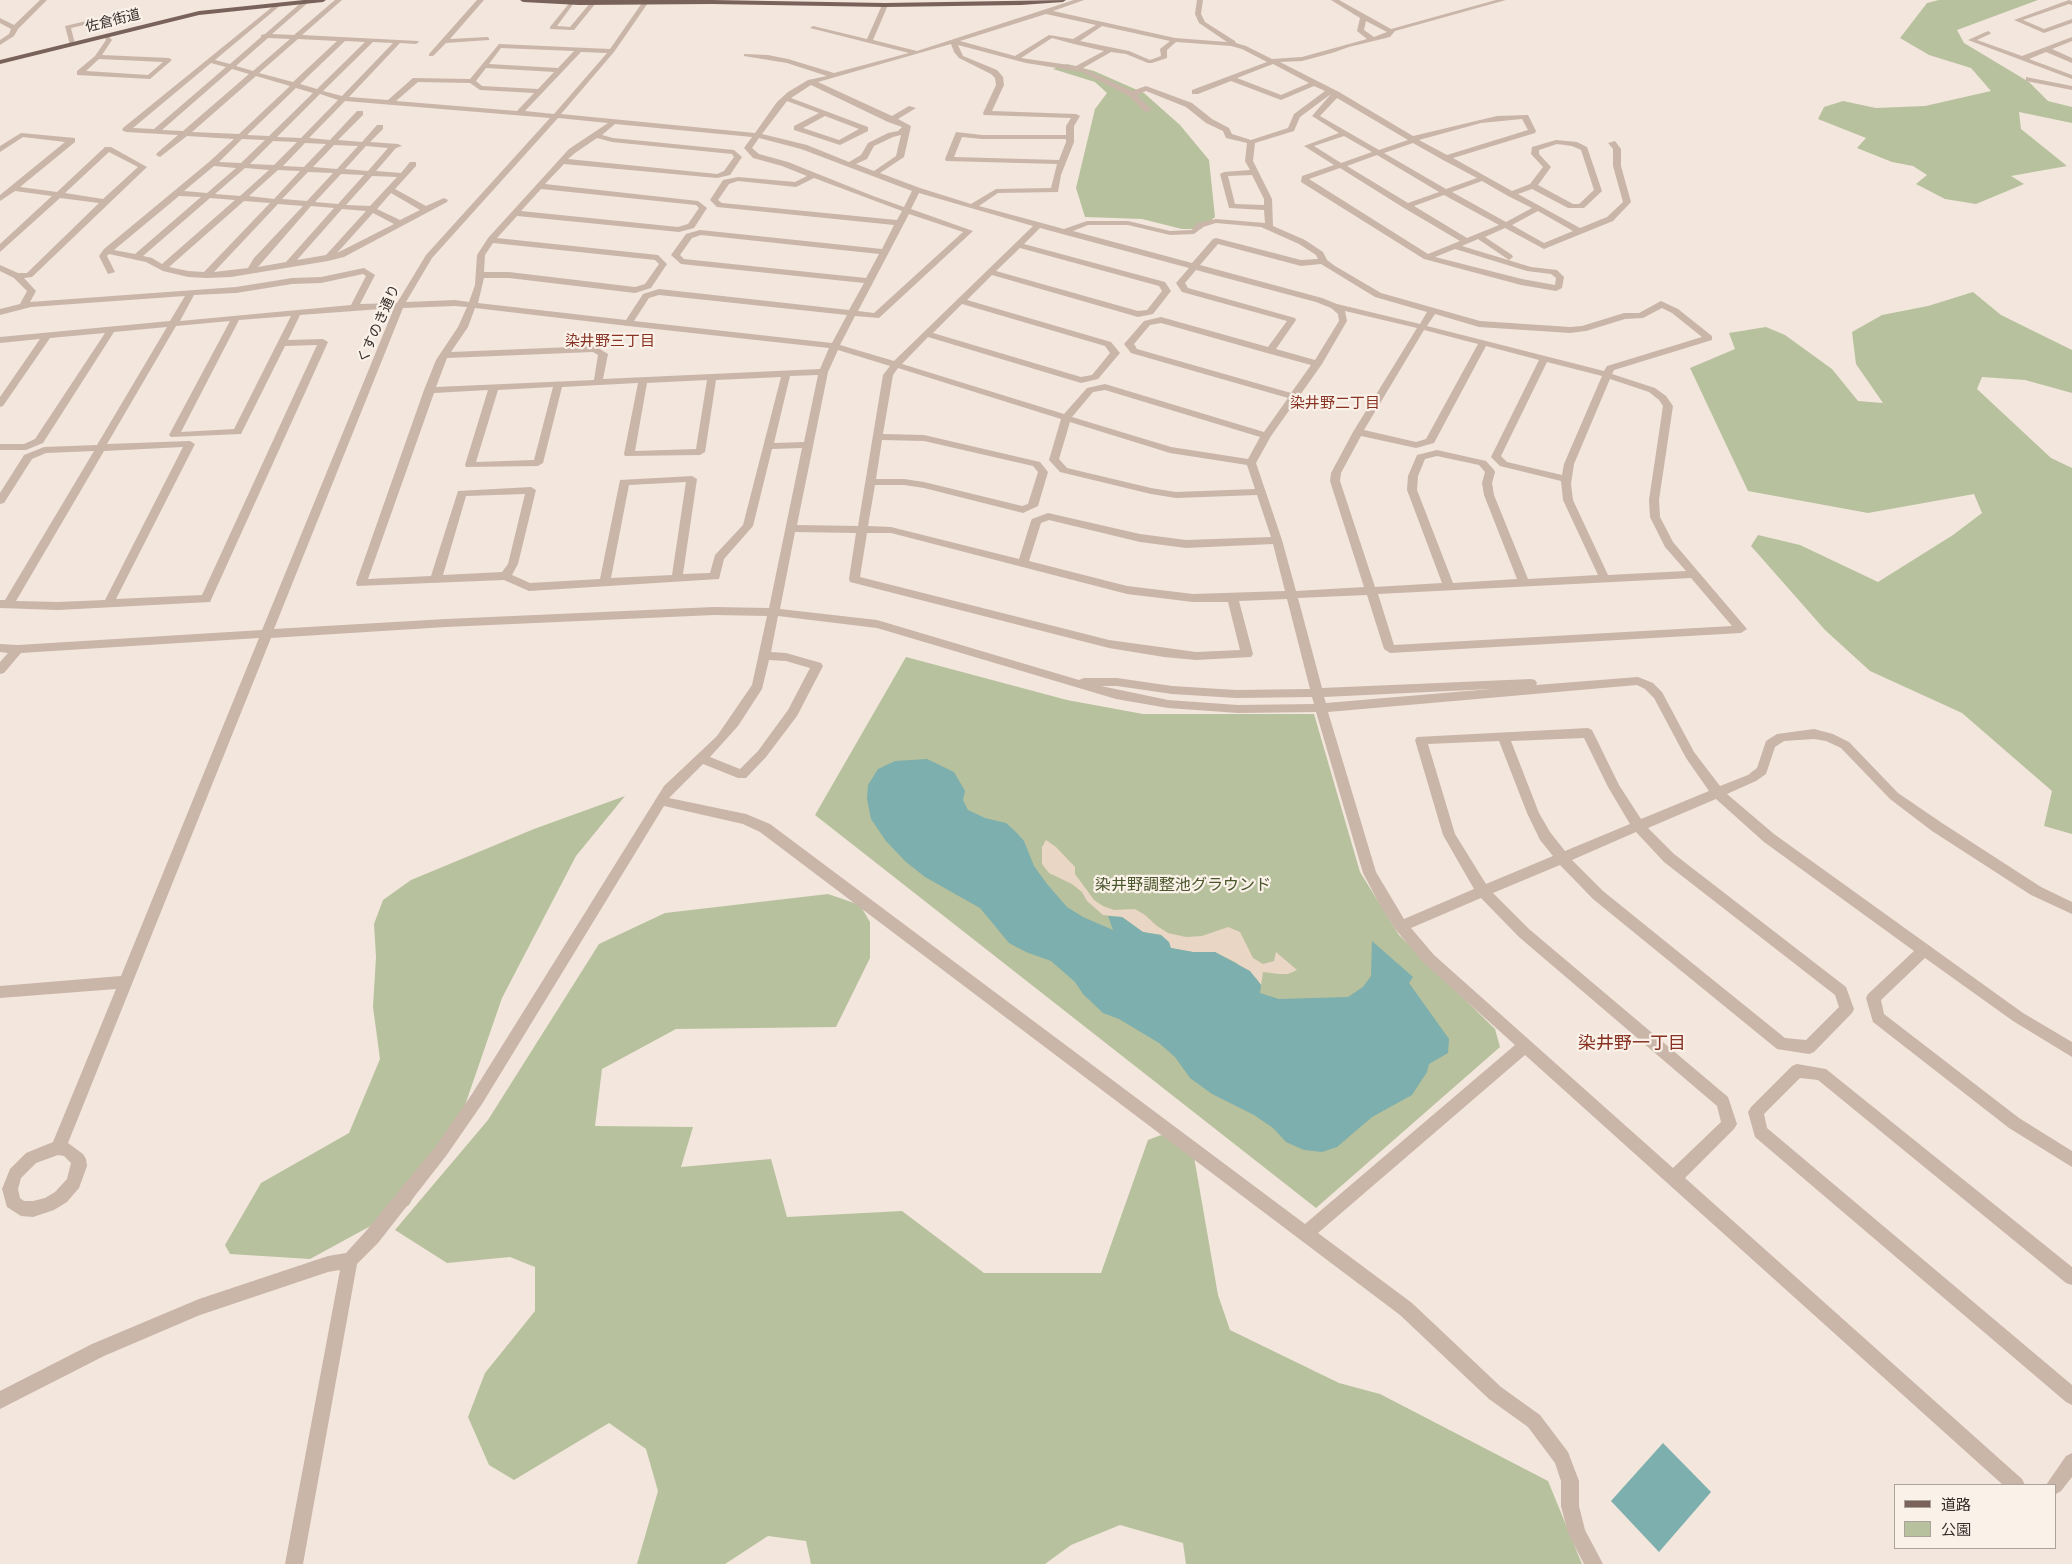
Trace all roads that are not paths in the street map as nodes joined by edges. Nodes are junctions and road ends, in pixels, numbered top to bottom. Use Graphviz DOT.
graph roads {
  1 [pos="44,0"];
  2 [pos="322,0"];
  3 [pos="339,0"];
  4 [pos="481,0"];
  5 [pos="523,0"];
  6 [pos="1063,0"];
  7 [pos="1081,0"];
  8 [pos="1200,0"];
  9 [pos="1334,0"];
  10 [pos="1503,0"];
  11 [pos="307,1"];
  12 [pos="580,1"];
  13 [pos="646,1"];
  14 [pos="695,1"];
  15 [pos="1037,1"];
  16 [pos="845,2"];
  17 [pos="936,2"];
  18 [pos="967,2"];
  19 [pos="571,3"];
  20 [pos="593,3"];
  21 [pos="2072,3"];
  22 [pos="279,4"];
  23 [pos="885,5"];
  24 [pos="1047,12"];
  25 [pos="1364,17"];
  26 [pos="0,20"];
  27 [pos="95,21"];
  28 [pos="2072,21"];
  29 [pos="1101,24"];
  30 [pos="15,28"];
  31 [pos="813,28"];
  32 [pos="1392,32"];
  33 [pos="1988,33"];
  34 [pos="241,35"];
  35 [pos="108,36"];
  36 [pos="268,36"];
  37 [pos="296,38"];
  38 [pos="487,39"];
  39 [pos="1372,39"];
  40 [pos="342,40"];
  41 [pos="371,40"];
  42 [pos="1175,40"];
  43 [pos="2071,40"];
  44 [pos="444,41"];
  45 [pos="869,41"];
  46 [pos="398,42"];
  47 [pos="416,42"];
  48 [pos="954,42"];
  49 [pos="1074,42"];
  50 [pos="0,44"];
  51 [pos="72,44"];
  52 [pos="1244,47"];
  53 [pos="2045,49"];
  54 [pos="580,50"];
  55 [pos="1110,50"];
  56 [pos="612,51"];
  57 [pos="917,53"];
  58 [pos="431,55"];
  59 [pos="746,55"];
  60 [pos="97,57"];
  61 [pos="1016,58"];
  62 [pos="2022,59"];
  63 [pos="2072,60"];
  64 [pos="211,61"];
  65 [pos="1272,61"];
  66 [pos="0,62"];
  67 [pos="232,66"];
  68 [pos="484,66"];
  69 [pos="1076,68"];
  70 [pos="560,70"];
  71 [pos="255,73"];
  72 [pos="832,75"];
  73 [pos="2072,76"];
  74 [pos="1232,79"];
  75 [pos="2029,79"];
  76 [pos="472,81"];
  77 [pos="811,82"];
  78 [pos="1314,83"];
  79 [pos="296,85"];
  80 [pos="2072,88"];
  81 [pos="540,91"];
  82 [pos="320,92"];
  83 [pos="1195,92"];
  84 [pos="1333,92"];
  85 [pos="1132,94"];
  86 [pos="786,98"];
  87 [pos="344,99"];
  88 [pos="390,102"];
  89 [pos="912,108"];
  90 [pos="1148,110"];
  91 [pos="360,113"];
  92 [pos="519,113"];
  93 [pos="825,113"];
  94 [pos="556,116"];
  95 [pos="891,120"];
  96 [pos="613,122"];
  97 [pos="907,126"];
  98 [pos="380,127"];
  99 [pos="155,132"];
  100 [pos="186,133"];
  101 [pos="1345,134"];
  102 [pos="756,135"];
  103 [pos="598,136"];
  104 [pos="241,137"];
  105 [pos="1070,137"];
  106 [pos="272,139"];
  107 [pos="302,140"];
  108 [pos="1413,140"];
  109 [pos="334,142"];
  110 [pos="1251,142"];
  111 [pos="1612,142"];
  112 [pos="365,144"];
  113 [pos="0,150"];
  114 [pos="1377,152"];
  115 [pos="160,155"];
  116 [pos="1446,158"];
  117 [pos="562,161"];
  118 [pos="1062,162"];
  119 [pos="212,164"];
  120 [pos="412,164"];
  121 [pos="244,165"];
  122 [pos="849,165"];
  123 [pos="1340,165"];
  124 [pos="276,168"];
  125 [pos="308,170"];
  126 [pos="340,172"];
  127 [pos="1254,172"];
  128 [pos="371,174"];
  129 [pos="874,174"];
  130 [pos="402,175"];
  131 [pos="813,176"];
  132 [pos="1483,178"];
  133 [pos="539,186"];
  134 [pos="1534,186"];
  135 [pos="13,188"];
  136 [pos="390,189"];
  137 [pos="917,190"];
  138 [pos="177,192"];
  139 [pos="1445,192"];
  140 [pos="61,194"];
  141 [pos="1511,194"];
  142 [pos="209,196"];
  143 [pos="0,199"];
  144 [pos="241,199"];
  145 [pos="444,200"];
  146 [pos="105,202"];
  147 [pos="276,202"];
  148 [pos="309,204"];
  149 [pos="342,205"];
  150 [pos="1408,206"];
  151 [pos="972,208"];
  152 [pos="1269,208"];
  153 [pos="1538,208"];
  154 [pos="371,209"];
  155 [pos="426,210"];
  156 [pos="905,210"];
  157 [pos="515,213"];
  158 [pos="899,223"];
  159 [pos="401,224"];
  160 [pos="1506,225"];
  161 [pos="1038,226"];
  162 [pos="1269,227"];
  163 [pos="1579,231"];
  164 [pos="1064,232"];
  165 [pos="1478,236"];
  166 [pos="491,240"];
  167 [pos="1466,241"];
  168 [pos="1018,245"];
  169 [pos="1454,246"];
  170 [pos="0,249"];
  171 [pos="107,251"];
  172 [pos="884,252"];
  173 [pos="137,257"];
  174 [pos="1427,257"];
  175 [pos="328,258"];
  176 [pos="1323,261"];
  177 [pos="1517,264"];
  178 [pos="288,265"];
  179 [pos="1193,267"];
  180 [pos="0,268"];
  181 [pos="162,268"];
  182 [pos="251,271"];
  183 [pos="111,272"];
  184 [pos="990,272"];
  185 [pos="206,275"];
  186 [pos="480,275"];
  187 [pos="17,276"];
  188 [pos="868,282"];
  189 [pos="192,292"];
  190 [pos="961,301"];
  191 [pos="400,305"];
  192 [pos="472,305"];
  193 [pos="23,306"];
  194 [pos="1334,306"];
  195 [pos="354,307"];
  196 [pos="1433,310"];
  197 [pos="0,312"];
  198 [pos="297,312"];
  199 [pos="851,314"];
  200 [pos="236,318"];
  201 [pos="175,323"];
  202 [pos="628,323"];
  203 [pos="1422,326"];
  204 [pos="111,330"];
  205 [pos="927,334"];
  206 [pos="47,336"];
  207 [pos="0,340"];
  208 [pos="282,343"];
  209 [pos="1483,343"];
  210 [pos="835,346"];
  211 [pos="1270,351"];
  212 [pos="444,355"];
  213 [pos="1544,359"];
  214 [pos="896,364"];
  215 [pos="1317,364"];
  216 [pos="823,372"];
  217 [pos="786,375"];
  218 [pos="1607,375"];
  219 [pos="712,378"];
  220 [pos="643,381"];
  221 [pos="598,382"];
  222 [pos="558,385"];
  223 [pos="494,387"];
  224 [pos="429,390"];
  225 [pos="1294,397"];
  226 [pos="0,404"];
  227 [pos="1066,418"];
  228 [pos="1358,432"];
  229 [pos="1266,436"];
  230 [pos="878,437"];
  231 [pos="808,445"];
  232 [pos="769,446"];
  233 [pos="0,447"];
  234 [pos="100,448"];
  235 [pos="1251,463"];
  236 [pos="1567,479"];
  237 [pos="870,482"];
  238 [pos="1262,492"];
  239 [pos="0,501"];
  240 [pos="791,528"];
  241 [pos="862,529"];
  242 [pos="1277,540"];
  243 [pos="1023,563"];
  244 [pos="1692,574"];
  245 [pos="505,576"];
  246 [pos="1604,577"];
  247 [pos="436,579"];
  248 [pos="677,579"];
  249 [pos="605,582"];
  250 [pos="1524,582"];
  251 [pos="1448,585"];
  252 [pos="1370,590"];
  253 [pos="1291,594"];
  254 [pos="1233,598"];
  255 [pos="108,604"];
  256 [pos="4,605"];
  257 [pos="773,612"];
  258 [pos="268,634"];
  259 [pos="0,648"];
  260 [pos="18,649"];
  261 [pos="764,656"];
  262 [pos="0,670"];
  263 [pos="1320,701"];
  264 [pos="1503,737"];
  265 [pos="701,758"];
  266 [pos="1718,793"];
  267 [pos="662,801"];
  268 [pos="1639,827"];
  269 [pos="1562,859"];
  270 [pos="1482,892"];
  271 [pos="2072,908"];
  272 [pos="1401,926"];
  273 [pos="1924,950"];
  274 [pos="125,982"];
  275 [pos="0,992"];
  276 [pos="1525,1046"];
  277 [pos="2072,1050"];
  278 [pos="58,1148"];
  279 [pos="2072,1160"];
  280 [pos="1673,1179"];
  281 [pos="1305,1234"];
  282 [pos="350,1260"];
  283 [pos="2072,1277"];
  284 [pos="2072,1396"];
  285 [pos="0,1400"];
  286 [pos="2072,1462"];
  287 [pos="2015,1484"];
  288 [pos="2056,1484"];
  289 [pos="294,1564"];
  290 [pos="1594,1564"];
  1 -- 30 [label="street"];
  2 -- 11 [label="main road, 佐倉街道"];
  3 -- 37 [label="street"];
  4 -- 44 [label="street"];
  5 -- 19 [label="main road"];
  6 -- 15 [label="main road"];
  7 -- 24 [label="street"];
  8 -- 52 [label="street"];
  9 -- 25 [label="street"];
  10 -- 32 [label="street"];
  11 -- 22 [label="main road, 佐倉街道"];
  11 -- 36 [label="street"];
  12 -- 19 [label="main road"];
  12 -- 20 [label="main road"];
  13 -- 14 [label="main road"];
  13 -- 20 [label="main road"];
  13 -- 56 [label="street, くすのき通り"];
  14 -- 16 [label="main road"];
  15 -- 18 [label="main road"];
  16 -- 23 [label="main road"];
  17 -- 18 [label="main road"];
  17 -- 23 [label="main road"];
  19 -- 20 [label="street"];
  21 -- 28 [label="street"];
  22 -- 34 [label="street"];
  22 -- 35 [label="main road, 佐倉街道"];
  23 -- 45 [label="street"];
  24 -- 29 [label="street"];
  24 -- 48 [label="street"];
  25 -- 32 [label="street"];
  25 -- 39 [label="street"];
  26 -- 30 [label="street"];
  27 -- 51 [label="street"];
  29 -- 42 [label="street"];
  29 -- 49 [label="street"];
  30 -- 50 [label="street"];
  31 -- 45 [label="street"];
  32 -- 39 [label="street"];
  33 -- 62 [label="street"];
  34 -- 36 [label="street"];
  34 -- 64 [label="street"];
  35 -- 51 [label="main road, 佐倉街道"];
  35 -- 60 [label="street"];
  36 -- 37 [label="street"];
  36 -- 67 [label="street"];
  37 -- 40 [label="street"];
  37 -- 71 [label="street"];
  38 -- 44 [label="street"];
  39 -- 65 [label="street"];
  40 -- 41 [label="street"];
  40 -- 79 [label="street"];
  41 -- 46 [label="street"];
  41 -- 82 [label="street"];
  42 -- 52 [label="street"];
  42 -- 55 [label="street"];
  43 -- 53 [label="street"];
  44 -- 58 [label="street"];
  45 -- 57 [label="street"];
  46 -- 47 [label="street"];
  46 -- 87 [label="street"];
  48 -- 57 [label="street"];
  48 -- 61 [label="street"];
  48 -- 105 [label="street"];
  49 -- 55 [label="street"];
  49 -- 61 [label="street"];
  51 -- 66 [label="main road, 佐倉街道"];
  52 -- 65 [label="street"];
  53 -- 62 [label="street"];
  53 -- 63 [label="street"];
  54 -- 56 [label="street"];
  54 -- 68 [label="street"];
  54 -- 70 [label="street"];
  55 -- 69 [label="street"];
  56 -- 94 [label="street, くすのき通り"];
  57 -- 72 [label="street"];
  59 -- 72 [label="street"];
  60 -- 60 [label="street"];
  61 -- 69 [label="street"];
  62 -- 73 [label="street"];
  64 -- 67 [label="street"];
  64 -- 99 [label="street"];
  65 -- 74 [label="street"];
  65 -- 78 [label="street"];
  67 -- 71 [label="street"];
  67 -- 99 [label="street"];
  68 -- 70 [label="street"];
  68 -- 76 [label="street"];
  69 -- 85 [label="street"];
  70 -- 81 [label="street"];
  71 -- 79 [label="street"];
  71 -- 100 [label="street"];
  72 -- 77 [label="street"];
  74 -- 78 [label="street"];
  74 -- 83 [label="street"];
  75 -- 80 [label="street"];
  76 -- 81 [label="street"];
  76 -- 88 [label="street"];
  77 -- 86 [label="street"];
  77 -- 95 [label="street"];
  78 -- 84 [label="street"];
  79 -- 82 [label="street"];
  79 -- 104 [label="street"];
  81 -- 92 [label="street"];
  82 -- 87 [label="street"];
  82 -- 106 [label="street"];
  84 -- 101 [label="street"];
  84 -- 108 [label="street"];
  84 -- 110 [label="street"];
  85 -- 90 [label="street"];
  85 -- 110 [label="street"];
  86 -- 93 [label="street"];
  86 -- 102 [label="street"];
  87 -- 88 [label="street"];
  87 -- 107 [label="street"];
  88 -- 92 [label="street"];
  89 -- 95 [label="street"];
  91 -- 109 [label="street"];
  92 -- 94 [label="street"];
  93 -- 93 [label="street"];
  94 -- 96 [label="street"];
  94 -- 191 [label="street, くすのき通り"];
  95 -- 97 [label="street"];
  96 -- 102 [label="street"];
  96 -- 103 [label="street"];
  97 -- 122 [label="street"];
  97 -- 129 [label="street"];
  98 -- 112 [label="street"];
  99 -- 100 [label="street"];
  100 -- 104 [label="street"];
  100 -- 115 [label="street"];
  101 -- 114 [label="street"];
  101 -- 123 [label="street"];
  102 -- 122 [label="street"];
  102 -- 131 [label="street"];
  103 -- 117 [label="street"];
  103 -- 117 [label="street"];
  104 -- 106 [label="street"];
  104 -- 119 [label="street"];
  105 -- 118 [label="street"];
  105 -- 118 [label="street"];
  106 -- 107 [label="street"];
  106 -- 121 [label="street"];
  107 -- 109 [label="street"];
  107 -- 124 [label="street"];
  108 -- 114 [label="street"];
  108 -- 116 [label="street"];
  108 -- 116 [label="street"];
  109 -- 112 [label="street"];
  109 -- 125 [label="street"];
  110 -- 127 [label="street"];
  111 -- 163 [label="street"];
  112 -- 126 [label="street"];
  112 -- 128 [label="street"];
  113 -- 135 [label="street"];
  114 -- 123 [label="street"];
  114 -- 139 [label="street"];
  116 -- 132 [label="street"];
  117 -- 133 [label="street"];
  118 -- 151 [label="street"];
  119 -- 121 [label="street"];
  119 -- 138 [label="street"];
  120 -- 130 [label="street"];
  121 -- 124 [label="street"];
  121 -- 142 [label="street"];
  122 -- 129 [label="street"];
  123 -- 150 [label="street"];
  123 -- 174 [label="street"];
  124 -- 125 [label="street"];
  124 -- 144 [label="street"];
  125 -- 126 [label="street"];
  125 -- 147 [label="street"];
  126 -- 128 [label="street"];
  126 -- 148 [label="street"];
  127 -- 152 [label="street"];
  127 -- 152 [label="street"];
  128 -- 130 [label="street"];
  128 -- 149 [label="street"];
  129 -- 137 [label="street"];
  130 -- 136 [label="street"];
  131 -- 156 [label="street"];
  131 -- 158 [label="street"];
  132 -- 139 [label="street"];
  132 -- 141 [label="street"];
  133 -- 157 [label="street"];
  133 -- 157 [label="street"];
  134 -- 134 [label="street"];
  134 -- 141 [label="street"];
  135 -- 140 [label="street"];
  135 -- 143 [label="street"];
  136 -- 154 [label="street"];
  136 -- 155 [label="street"];
  137 -- 151 [label="street"];
  137 -- 156 [label="street"];
  138 -- 142 [label="street"];
  138 -- 171 [label="street"];
  139 -- 150 [label="street"];
  139 -- 160 [label="street"];
  140 -- 146 [label="street"];
  140 -- 146 [label="street"];
  140 -- 170 [label="street"];
  141 -- 153 [label="street"];
  142 -- 144 [label="street"];
  142 -- 173 [label="street"];
  144 -- 147 [label="street"];
  144 -- 181 [label="street"];
  145 -- 155 [label="street"];
  146 -- 187 [label="street"];
  147 -- 148 [label="street"];
  147 -- 185 [label="street"];
  148 -- 149 [label="street"];
  148 -- 182 [label="street"];
  149 -- 154 [label="street"];
  149 -- 178 [label="street"];
  150 -- 167 [label="street"];
  151 -- 161 [label="street"];
  152 -- 162 [label="street"];
  153 -- 160 [label="street"];
  153 -- 163 [label="street"];
  154 -- 159 [label="street"];
  154 -- 175 [label="street"];
  155 -- 159 [label="street"];
  156 -- 158 [label="street"];
  156 -- 199 [label="street"];
  157 -- 166 [label="street"];
  158 -- 172 [label="street"];
  159 -- 175 [label="street"];
  160 -- 163 [label="street"];
  160 -- 165 [label="street"];
  161 -- 164 [label="street"];
  161 -- 168 [label="street"];
  162 -- 164 [label="street"];
  162 -- 176 [label="street"];
  164 -- 179 [label="street"];
  165 -- 167 [label="street"];
  165 -- 177 [label="street"];
  166 -- 186 [label="street"];
  166 -- 186 [label="street"];
  167 -- 169 [label="street"];
  168 -- 184 [label="street"];
  168 -- 184 [label="street"];
  169 -- 174 [label="street"];
  169 -- 177 [label="street"];
  171 -- 173 [label="street"];
  171 -- 183 [label="street"];
  172 -- 188 [label="street"];
  172 -- 188 [label="street"];
  173 -- 181 [label="street"];
  174 -- 177 [label="street"];
  175 -- 178 [label="street"];
  176 -- 179 [label="street"];
  176 -- 196 [label="street"];
  178 -- 182 [label="street"];
  179 -- 194 [label="street"];
  179 -- 211 [label="street"];
  180 -- 187 [label="street"];
  181 -- 185 [label="street"];
  182 -- 185 [label="street"];
  184 -- 190 [label="street"];
  186 -- 192 [label="street"];
  187 -- 193 [label="street"];
  188 -- 199 [label="street"];
  189 -- 193 [label="street"];
  189 -- 195 [label="street"];
  189 -- 201 [label="street"];
  190 -- 205 [label="street"];
  190 -- 205 [label="street"];
  191 -- 192 [label="street"];
  191 -- 195 [label="street"];
  191 -- 258 [label="street, くすのき通り"];
  192 -- 202 [label="street"];
  192 -- 212 [label="street"];
  193 -- 197 [label="street"];
  194 -- 203 [label="street"];
  194 -- 215 [label="street"];
  195 -- 198 [label="street"];
  196 -- 203 [label="street"];
  196 -- 218 [label="street"];
  198 -- 200 [label="street"];
  198 -- 208 [label="street"];
  199 -- 202 [label="street"];
  199 -- 210 [label="street"];
  200 -- 201 [label="street"];
  200 -- 208 [label="street"];
  201 -- 204 [label="street"];
  201 -- 234 [label="street"];
  202 -- 210 [label="street"];
  203 -- 209 [label="street"];
  203 -- 228 [label="street"];
  204 -- 206 [label="street"];
  204 -- 233 [label="street"];
  205 -- 214 [label="street"];
  206 -- 207 [label="street"];
  206 -- 226 [label="street"];
  208 -- 255 [label="street"];
  209 -- 213 [label="street"];
  209 -- 228 [label="street"];
  210 -- 214 [label="street"];
  210 -- 216 [label="street"];
  211 -- 215 [label="street"];
  211 -- 225 [label="street"];
  212 -- 221 [label="street"];
  212 -- 224 [label="street"];
  213 -- 218 [label="street"];
  213 -- 236 [label="street"];
  214 -- 227 [label="street"];
  214 -- 230 [label="street"];
  215 -- 225 [label="street"];
  216 -- 217 [label="street"];
  216 -- 231 [label="street"];
  217 -- 219 [label="street"];
  217 -- 232 [label="street"];
  218 -- 236 [label="street"];
  218 -- 244 [label="street"];
  219 -- 220 [label="street"];
  219 -- 220 [label="street"];
  220 -- 221 [label="street"];
  221 -- 222 [label="street"];
  222 -- 223 [label="street"];
  222 -- 223 [label="street"];
  223 -- 224 [label="street"];
  224 -- 247 [label="street"];
  225 -- 229 [label="street"];
  227 -- 229 [label="street"];
  227 -- 235 [label="street"];
  227 -- 238 [label="street"];
  228 -- 252 [label="street"];
  229 -- 235 [label="street"];
  230 -- 237 [label="street"];
  230 -- 237 [label="street"];
  231 -- 232 [label="street"];
  231 -- 240 [label="street"];
  232 -- 248 [label="street"];
  234 -- 239 [label="street"];
  234 -- 255 [label="street"];
  234 -- 256 [label="street"];
  235 -- 238 [label="street"];
  236 -- 246 [label="street"];
  237 -- 241 [label="street"];
  238 -- 242 [label="street"];
  240 -- 241 [label="street"];
  240 -- 257 [label="street"];
  241 -- 243 [label="street"];
  241 -- 254 [label="street"];
  242 -- 243 [label="street"];
  242 -- 253 [label="street"];
  243 -- 254 [label="street"];
  244 -- 246 [label="street"];
  244 -- 252 [label="street"];
  245 -- 247 [label="street"];
  245 -- 247 [label="street"];
  245 -- 249 [label="street"];
  246 -- 250 [label="street"];
  248 -- 249 [label="street"];
  248 -- 249 [label="street"];
  250 -- 251 [label="street"];
  250 -- 251 [label="street"];
  251 -- 252 [label="street"];
  252 -- 253 [label="street"];
  253 -- 254 [label="street"];
  253 -- 263 [label="street"];
  255 -- 256 [label="street"];
  257 -- 258 [label="street"];
  257 -- 261 [label="street"];
  257 -- 263 [label="street"];
  258 -- 260 [label="street"];
  258 -- 274 [label="street, くすのき通り"];
  259 -- 260 [label="street"];
  260 -- 262 [label="street"];
  261 -- 265 [label="street"];
  261 -- 265 [label="street"];
  263 -- 266 [label="street"];
  263 -- 272 [label="street"];
  264 -- 268 [label="street"];
  264 -- 269 [label="street"];
  264 -- 270 [label="street"];
  265 -- 267 [label="street"];
  266 -- 268 [label="street"];
  266 -- 271 [label="street"];
  266 -- 273 [label="street"];
  267 -- 281 [label="street"];
  267 -- 282 [label="street"];
  268 -- 269 [label="street"];
  268 -- 269 [label="street"];
  269 -- 270 [label="street"];
  270 -- 272 [label="street"];
  270 -- 280 [label="street"];
  272 -- 276 [label="street"];
  273 -- 277 [label="street"];
  273 -- 279 [label="street"];
  274 -- 275 [label="street"];
  274 -- 278 [label="street, くすのき通り"];
  276 -- 280 [label="street"];
  276 -- 281 [label="street"];
  278 -- 278 [label="street"];
  280 -- 287 [label="street"];
  281 -- 290 [label="street"];
  282 -- 285 [label="street"];
  282 -- 289 [label="street"];
  283 -- 284 [label="street"];
  286 -- 288 [label="street"];
}
